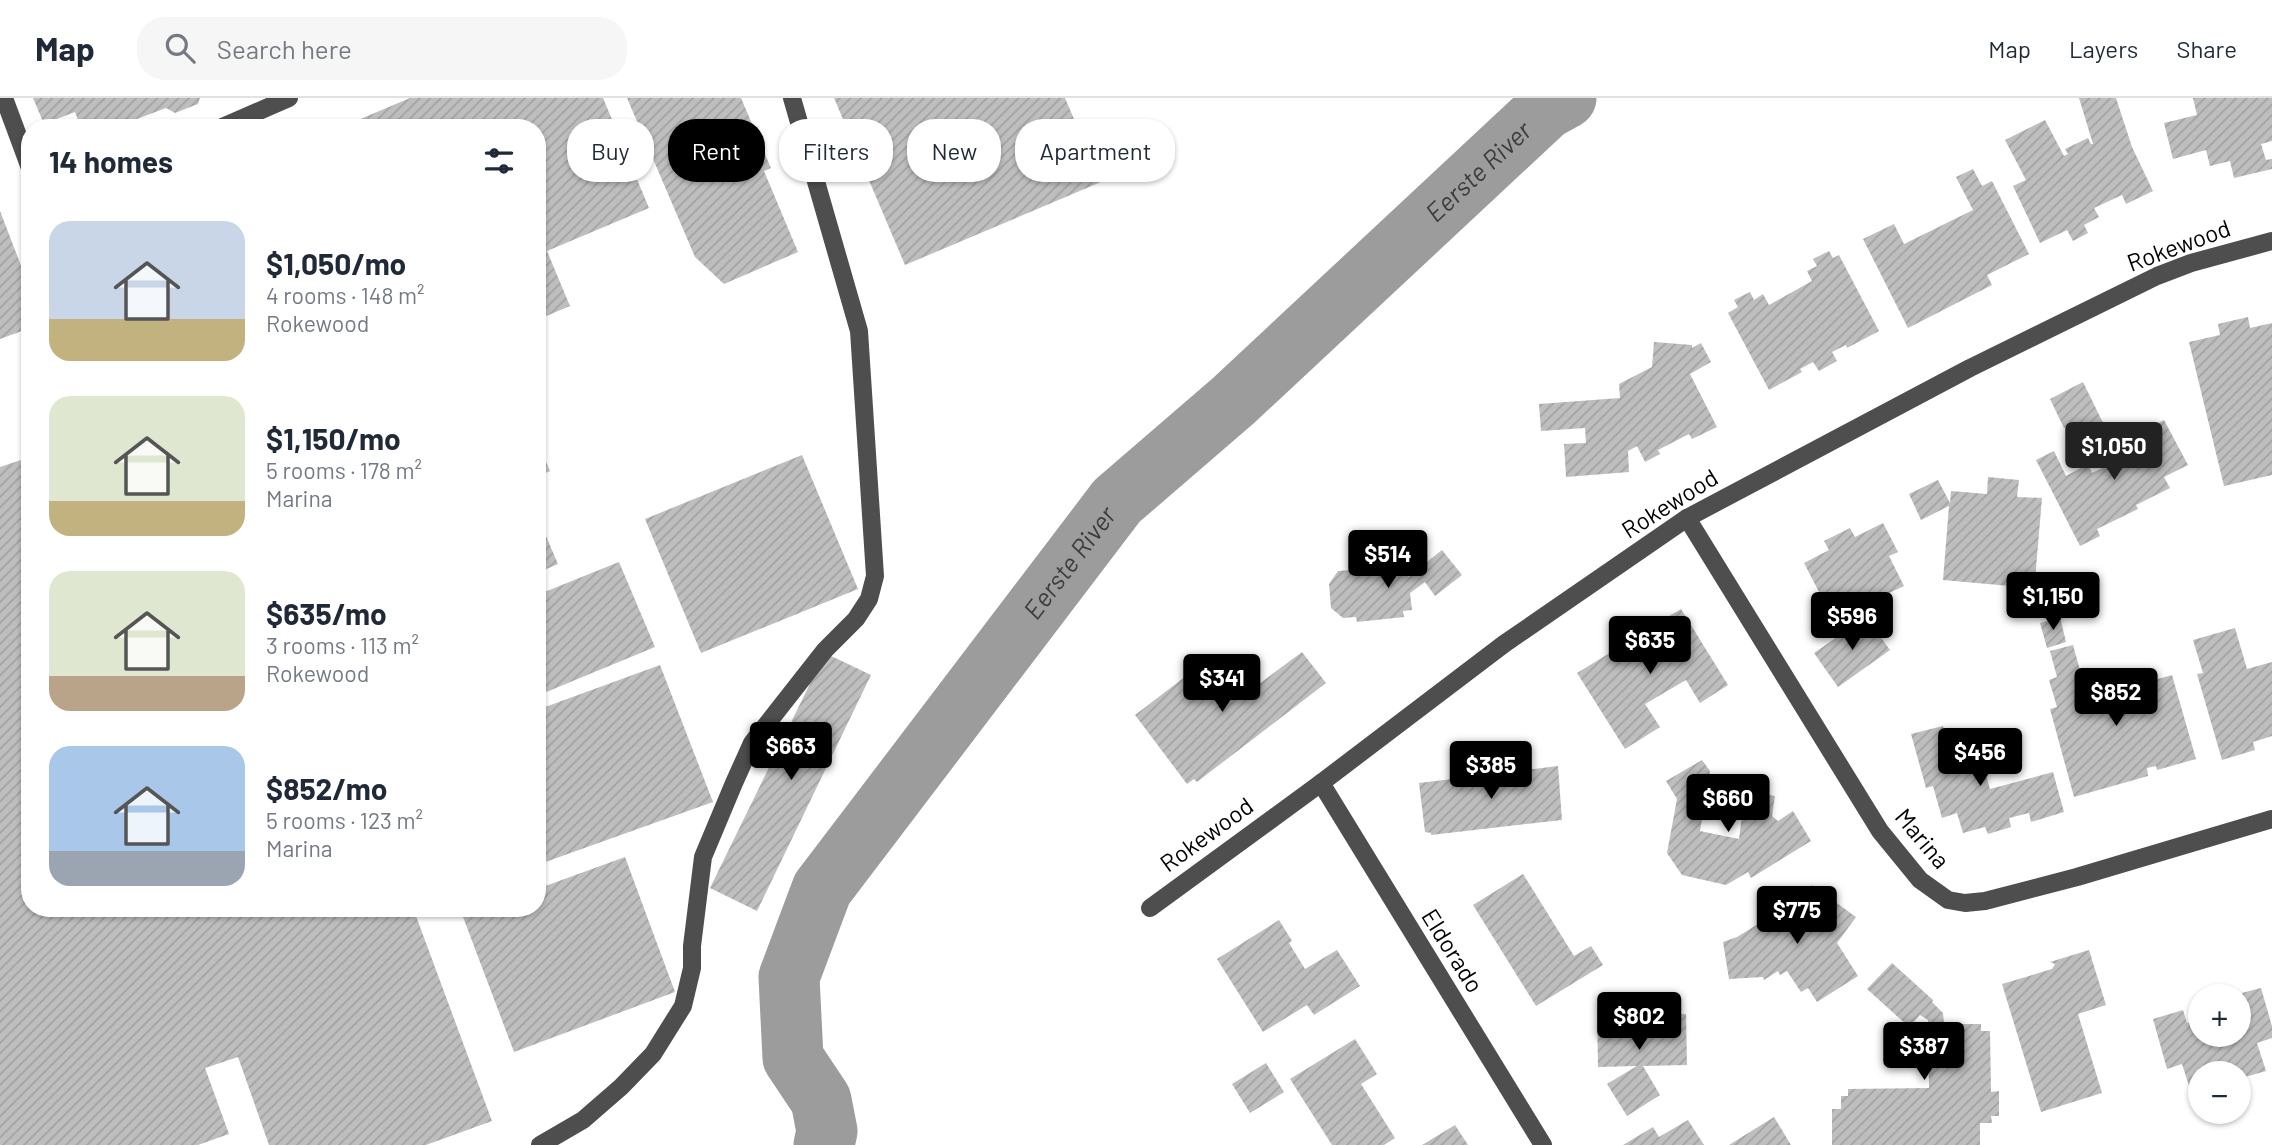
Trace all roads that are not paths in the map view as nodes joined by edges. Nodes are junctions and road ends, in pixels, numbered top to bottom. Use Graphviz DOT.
graph roads {
  1 [pos="4,98"];
  2 [pos="289,98"];
  3 [pos="792,98"];
  4 [pos="241,119"];
  5 [pos="21,144"];
  6 [pos="2272,241"];
  7 [pos="1687,518"];
  8 [pos="1321,783"];
  9 [pos="2272,819"];
  10 [pos="1150,908"];
  11 [pos="540,1145"];
  12 [pos="1543,1145"];
  1 -- 5 [label="street"];
  2 -- 4 [label="street"];
  3 -- 11 [label="street"];
  6 -- 7 [label="street, Rokewood"];
  7 -- 8 [label="street, Rokewood"];
  7 -- 9 [label="street, Marina"];
  8 -- 10 [label="street, Rokewood"];
  8 -- 12 [label="street, Eldorado"];
}
